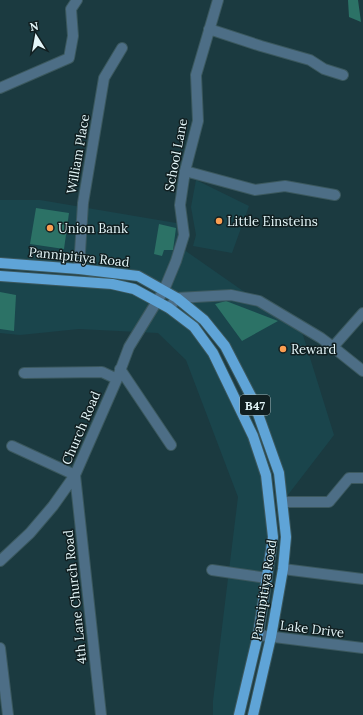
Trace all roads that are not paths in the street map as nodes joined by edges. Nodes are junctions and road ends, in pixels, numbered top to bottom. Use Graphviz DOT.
graph roads {
  1 [pos="77,0"];
  2 [pos="218,0"];
  3 [pos="209,29"];
  4 [pos="122,48"];
  5 [pos="343,75"];
  6 [pos="0,88"];
  7 [pos="185,171"];
  8 [pos="335,195"];
  9 [pos="0,263"];
  10 [pos="79,269"];
  11 [pos="0,276"];
  12 [pos="164,290"];
  13 [pos="177,298"];
  14 [pos="158,302"];
  15 [pos="170,308"];
  16 [pos="363,313"];
  17 [pos="334,347"];
  18 [pos="120,369"];
  19 [pos="363,371"];
  20 [pos="24,373"];
  21 [pos="116,379"];
  22 [pos="171,445"];
  23 [pos="12,446"];
  24 [pos="75,475"];
  25 [pos="363,478"];
  26 [pos="283,502"];
  27 [pos="0,561"];
  28 [pos="284,569"];
  29 [pos="212,570"];
  30 [pos="267,578"];
  31 [pos="363,579"];
  32 [pos="258,635"];
  33 [pos="271,637"];
  34 [pos="0,648"];
  35 [pos="363,648"];
  36 [pos="8,715"];
  37 [pos="101,715"];
  38 [pos="239,715"];
  39 [pos="253,715"];
  1 -- 6 [label="street"];
  2 -- 3 [label="street, School Lane"];
  3 -- 5 [label="street"];
  3 -- 7 [label="street, School Lane"];
  4 -- 10 [label="street, William Place"];
  7 -- 8 [label="street"];
  7 -- 12 [label="street, School Lane"];
  9 -- 10 [label="main road, Pannipitiya Road / B47"];
  10 -- 12 [label="main road, Pannipitiya Road / B47"];
  11 -- 14 [label="main road, Pannipitiya Road / B47"];
  12 -- 13 [label="main road, Pannipitiya Road / B47"];
  12 -- 14 [label="street, Church Road"];
  13 -- 15 [label="street"];
  13 -- 17 [label="street"];
  13 -- 26 [label="main road, Pannipitiya Road / B47"];
  14 -- 15 [label="main road, Pannipitiya Road / B47"];
  14 -- 18 [label="street, Church Road"];
  15 -- 30 [label="main road, Pannipitiya Road / B47"];
  16 -- 17 [label="street"];
  17 -- 19 [label="street"];
  18 -- 21 [label="street, Church Road"];
  18 -- 22 [label="street"];
  20 -- 21 [label="street"];
  21 -- 24 [label="street, Church Road"];
  23 -- 24 [label="street"];
  24 -- 27 [label="street, Church Road"];
  24 -- 37 [label="street, 4th Lane Church Road"];
  25 -- 26 [label="street"];
  26 -- 28 [label="main road, Pannipitiya Road / B47"];
  28 -- 31 [label="street"];
  28 -- 33 [label="main road, Pannipitiya Road / B47"];
  29 -- 30 [label="street"];
  30 -- 32 [label="main road, Pannipitiya Road / B47"];
  32 -- 33 [label="street, Lake Drive"];
  32 -- 38 [label="main road, Pannipitiya Road / B47"];
  33 -- 35 [label="street, Lake Drive"];
  33 -- 39 [label="main road, Pannipitiya Road / B47"];
  34 -- 36 [label="street"];
}
